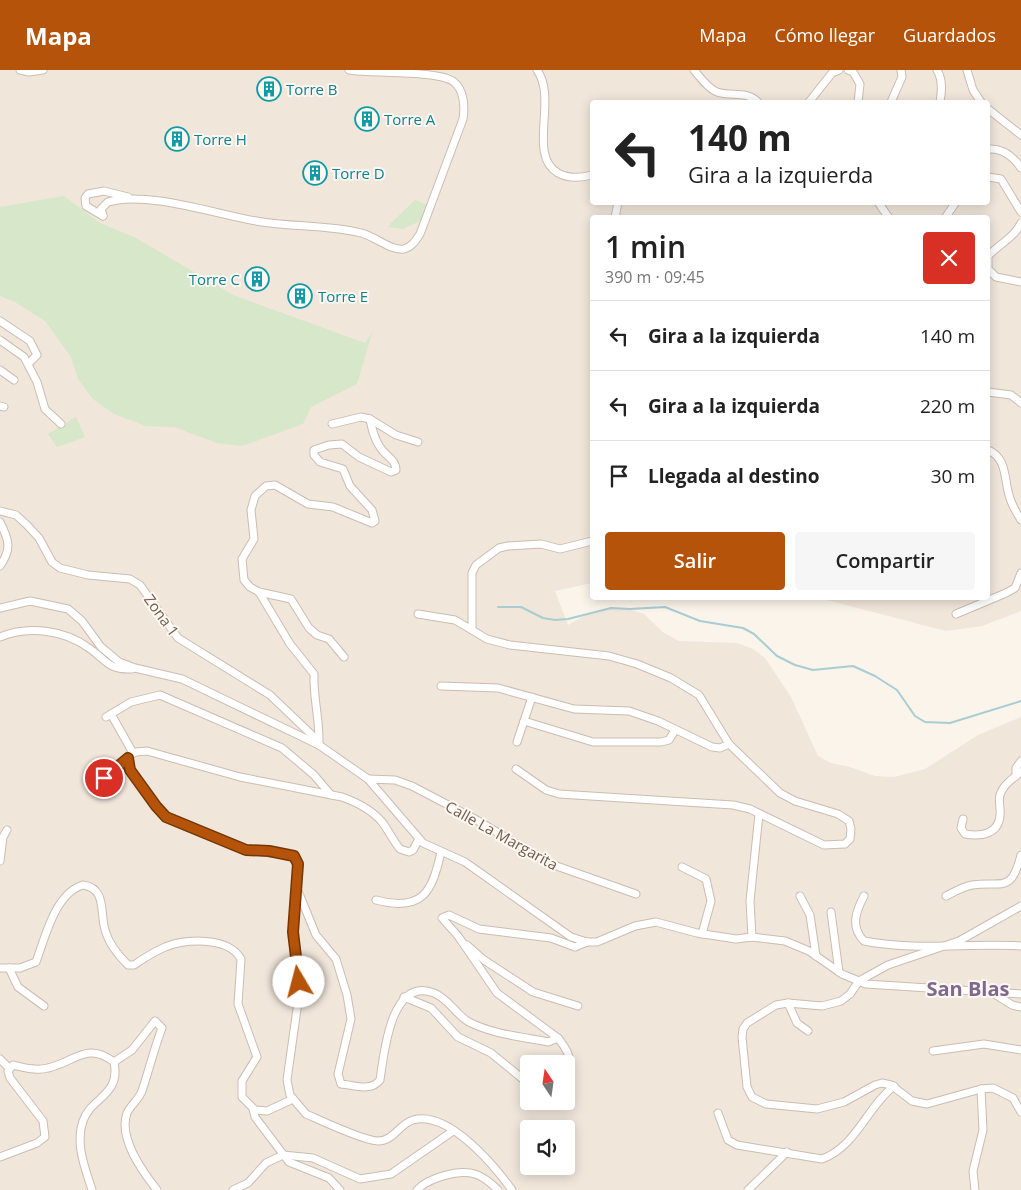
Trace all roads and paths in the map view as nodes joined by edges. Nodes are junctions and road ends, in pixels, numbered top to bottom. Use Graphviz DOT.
graph roads {
  1 [pos="20,70"];
  2 [pos="43,70"];
  3 [pos="349,70"];
  4 [pos="537,70"];
  5 [pos="694,70"];
  6 [pos="839,70"];
  7 [pos="848,70"];
  8 [pos="902,70"];
  9 [pos="937,70"];
  10 [pos="967,70"];
  11 [pos="754,100"];
  12 [pos="813,100"];
  13 [pos="858,100"];
  14 [pos="892,100"];
  15 [pos="940,100"];
  16 [pos="980,100"];
  17 [pos="990,111"];
  18 [pos="1021,135"];
  19 [pos="990,149"];
  20 [pos="1021,168"];
  21 [pos="590,175"];
  22 [pos="990,177"];
  23 [pos="141,200"];
  24 [pos="1021,212"];
  25 [pos="1021,223"];
  26 [pos="990,254"];
  27 [pos="990,271"];
  28 [pos="1021,282"];
  29 [pos="0,321"];
  30 [pos="0,340"];
  31 [pos="29,363"];
  32 [pos="0,370"];
  33 [pos="14,380"];
  34 [pos="990,392"];
  35 [pos="1021,403"];
  36 [pos="370,420"];
  37 [pos="62,424"];
  38 [pos="332,424"];
  39 [pos="418,442"];
  40 [pos="990,451"];
  41 [pos="0,511"];
  42 [pos="1021,520"];
  43 [pos="0,522"];
  44 [pos="590,541"];
  45 [pos="0,566"];
  46 [pos="1021,573"];
  47 [pos="259,592"];
  48 [pos="989,600"];
  49 [pos="990,600"];
  50 [pos="0,608"];
  51 [pos="418,614"];
  52 [pos="956,614"];
  53 [pos="472,629"];
  54 [pos="0,637"];
  55 [pos="344,657"];
  56 [pos="135,668"];
  57 [pos="441,686"];
  58 [pos="532,697"];
  59 [pos="524,721"];
  60 [pos="675,730"];
  61 [pos="517,742"];
  62 [pos="729,744"];
  63 [pos="319,745"];
  64 [pos="131,755"];
  65 [pos="1021,761"];
  66 [pos="516,769"];
  67 [pos="1018,774"];
  68 [pos="368,779"];
  69 [pos="94,787"];
  70 [pos="331,795"];
  71 [pos="759,814"];
  72 [pos="963,819"];
  73 [pos="7,830"];
  74 [pos="419,839"];
  75 [pos="441,852"];
  76 [pos="1021,855"];
  77 [pos="0,862"];
  78 [pos="682,867"];
  79 [pos="297,888"];
  80 [pos="636,894"];
  81 [pos="800,896"];
  82 [pos="864,896"];
  83 [pos="946,896"];
  84 [pos="376,900"];
  85 [pos="1021,906"];
  86 [pos="831,912"];
  87 [pos="702,934"];
  88 [pos="458,936"];
  89 [pos="752,938"];
  90 [pos="587,942"];
  91 [pos="946,946"];
  92 [pos="1021,946"];
  93 [pos="816,956"];
  94 [pos="0,968"];
  95 [pos="9,968"];
  96 [pos="838,972"];
  97 [pos="860,981"];
  98 [pos="988,990"];
  99 [pos="1021,994"];
  100 [pos="404,997"];
  101 [pos="788,1003"];
  102 [pos="44,1006"];
  103 [pos="578,1006"];
  104 [pos="1021,1007"];
  105 [pos="808,1031"];
  106 [pos="558,1038"];
  107 [pos="1021,1050"];
  108 [pos="933,1051"];
  109 [pos="568,1055"];
  110 [pos="0,1058"];
  111 [pos="114,1062"];
  112 [pos="9,1068"];
  113 [pos="520,1077"];
  114 [pos="894,1086"];
  115 [pos="981,1089"];
  116 [pos="293,1099"];
  117 [pos="253,1109"];
  118 [pos="1021,1112"];
  119 [pos="718,1113"];
  120 [pos="453,1130"];
  121 [pos="787,1152"];
  122 [pos="282,1155"];
  123 [pos="0,1157"];
  124 [pos="92,1190"];
  125 [pos="156,1190"];
  126 [pos="233,1190"];
  127 [pos="340,1190"];
  128 [pos="417,1190"];
  129 [pos="498,1190"];
  130 [pos="512,1190"];
  131 [pos="748,1190"];
  132 [pos="975,1190"];
  1 -- 2 [label="street"];
  3 -- 23 [label="street"];
  4 -- 21 [label="street"];
  5 -- 11 [label="street"];
  6 -- 12 [label="street"];
  7 -- 13 [label="street"];
  8 -- 14 [label="street"];
  9 -- 15 [label="street"];
  10 -- 16 [label="street"];
  17 -- 18 [label="street"];
  19 -- 20 [label="street"];
  22 -- 24 [label="street"];
  23 -- 23 [label="street"];
  25 -- 26 [label="street"];
  27 -- 28 [label="street"];
  29 -- 31 [label="street"];
  30 -- 31 [label="street"];
  31 -- 37 [label="street"];
  32 -- 33 [label="street"];
  34 -- 35 [label="street"];
  36 -- 38 [label="street"];
  36 -- 39 [label="street"];
  36 -- 47 [label="street"];
  40 -- 42 [label="street"];
  41 -- 63 [label="street, Zona 1"];
  43 -- 45 [label="street"];
  44 -- 53 [label="street"];
  46 -- 49 [label="street"];
  47 -- 55 [label="street"];
  47 -- 63 [label="street"];
  48 -- 52 [label="street"];
  50 -- 56 [label="street"];
  51 -- 53 [label="street"];
  53 -- 62 [label="street"];
  54 -- 56 [label="street"];
  56 -- 63 [label="street"];
  57 -- 58 [label="street"];
  58 -- 59 [label="street"];
  58 -- 60 [label="street"];
  59 -- 60 [label="street"];
  59 -- 61 [label="street"];
  60 -- 62 [label="street"];
  62 -- 71 [label="street"];
  63 -- 68 [label="street"];
  64 -- 69 [label="street"];
  64 -- 70 [label="street"];
  64 -- 70 [label="street"];
  64 -- 79 [label="street"];
  65 -- 67 [label="street"];
  66 -- 71 [label="street"];
  67 -- 72 [label="street"];
  68 -- 74 [label="street"];
  68 -- 80 [label="street, Calle La Margarita"];
  70 -- 74 [label="street"];
  71 -- 89 [label="street"];
  73 -- 77 [label="street"];
  74 -- 75 [label="street"];
  75 -- 84 [label="street"];
  75 -- 90 [label="street"];
  76 -- 83 [label="street"];
  78 -- 87 [label="street"];
  79 -- 100 [label="street"];
  79 -- 116 [label="street"];
  81 -- 93 [label="street"];
  82 -- 91 [label="street"];
  85 -- 91 [label="street"];
  86 -- 96 [label="street"];
  87 -- 89 [label="street"];
  87 -- 90 [label="street"];
  88 -- 90 [label="street"];
  88 -- 103 [label="street"];
  88 -- 106 [label="street"];
  89 -- 93 [label="street"];
  91 -- 92 [label="street"];
  91 -- 97 [label="street"];
  93 -- 96 [label="street"];
  94 -- 95 [label="street"];
  95 -- 102 [label="street"];
  95 -- 117 [label="street"];
  96 -- 97 [label="street"];
  97 -- 98 [label="street"];
  97 -- 101 [label="street"];
  98 -- 99 [label="street"];
  98 -- 104 [label="street"];
  100 -- 106 [label="street"];
  100 -- 113 [label="street"];
  101 -- 105 [label="street"];
  101 -- 114 [label="street"];
  106 -- 109 [label="street"];
  107 -- 108 [label="street"];
  110 -- 112 [label="street"];
  111 -- 112 [label="street"];
  111 -- 124 [label="street"];
  111 -- 125 [label="street"];
  112 -- 123 [label="street"];
  114 -- 115 [label="street"];
  114 -- 121 [label="street"];
  115 -- 118 [label="street"];
  115 -- 132 [label="street"];
  116 -- 117 [label="street"];
  116 -- 120 [label="street"];
  117 -- 122 [label="street"];
  119 -- 121 [label="street"];
  120 -- 122 [label="street"];
  120 -- 130 [label="street"];
  121 -- 131 [label="street"];
  122 -- 126 [label="street"];
  122 -- 127 [label="street"];
  128 -- 129 [label="street"];
}
